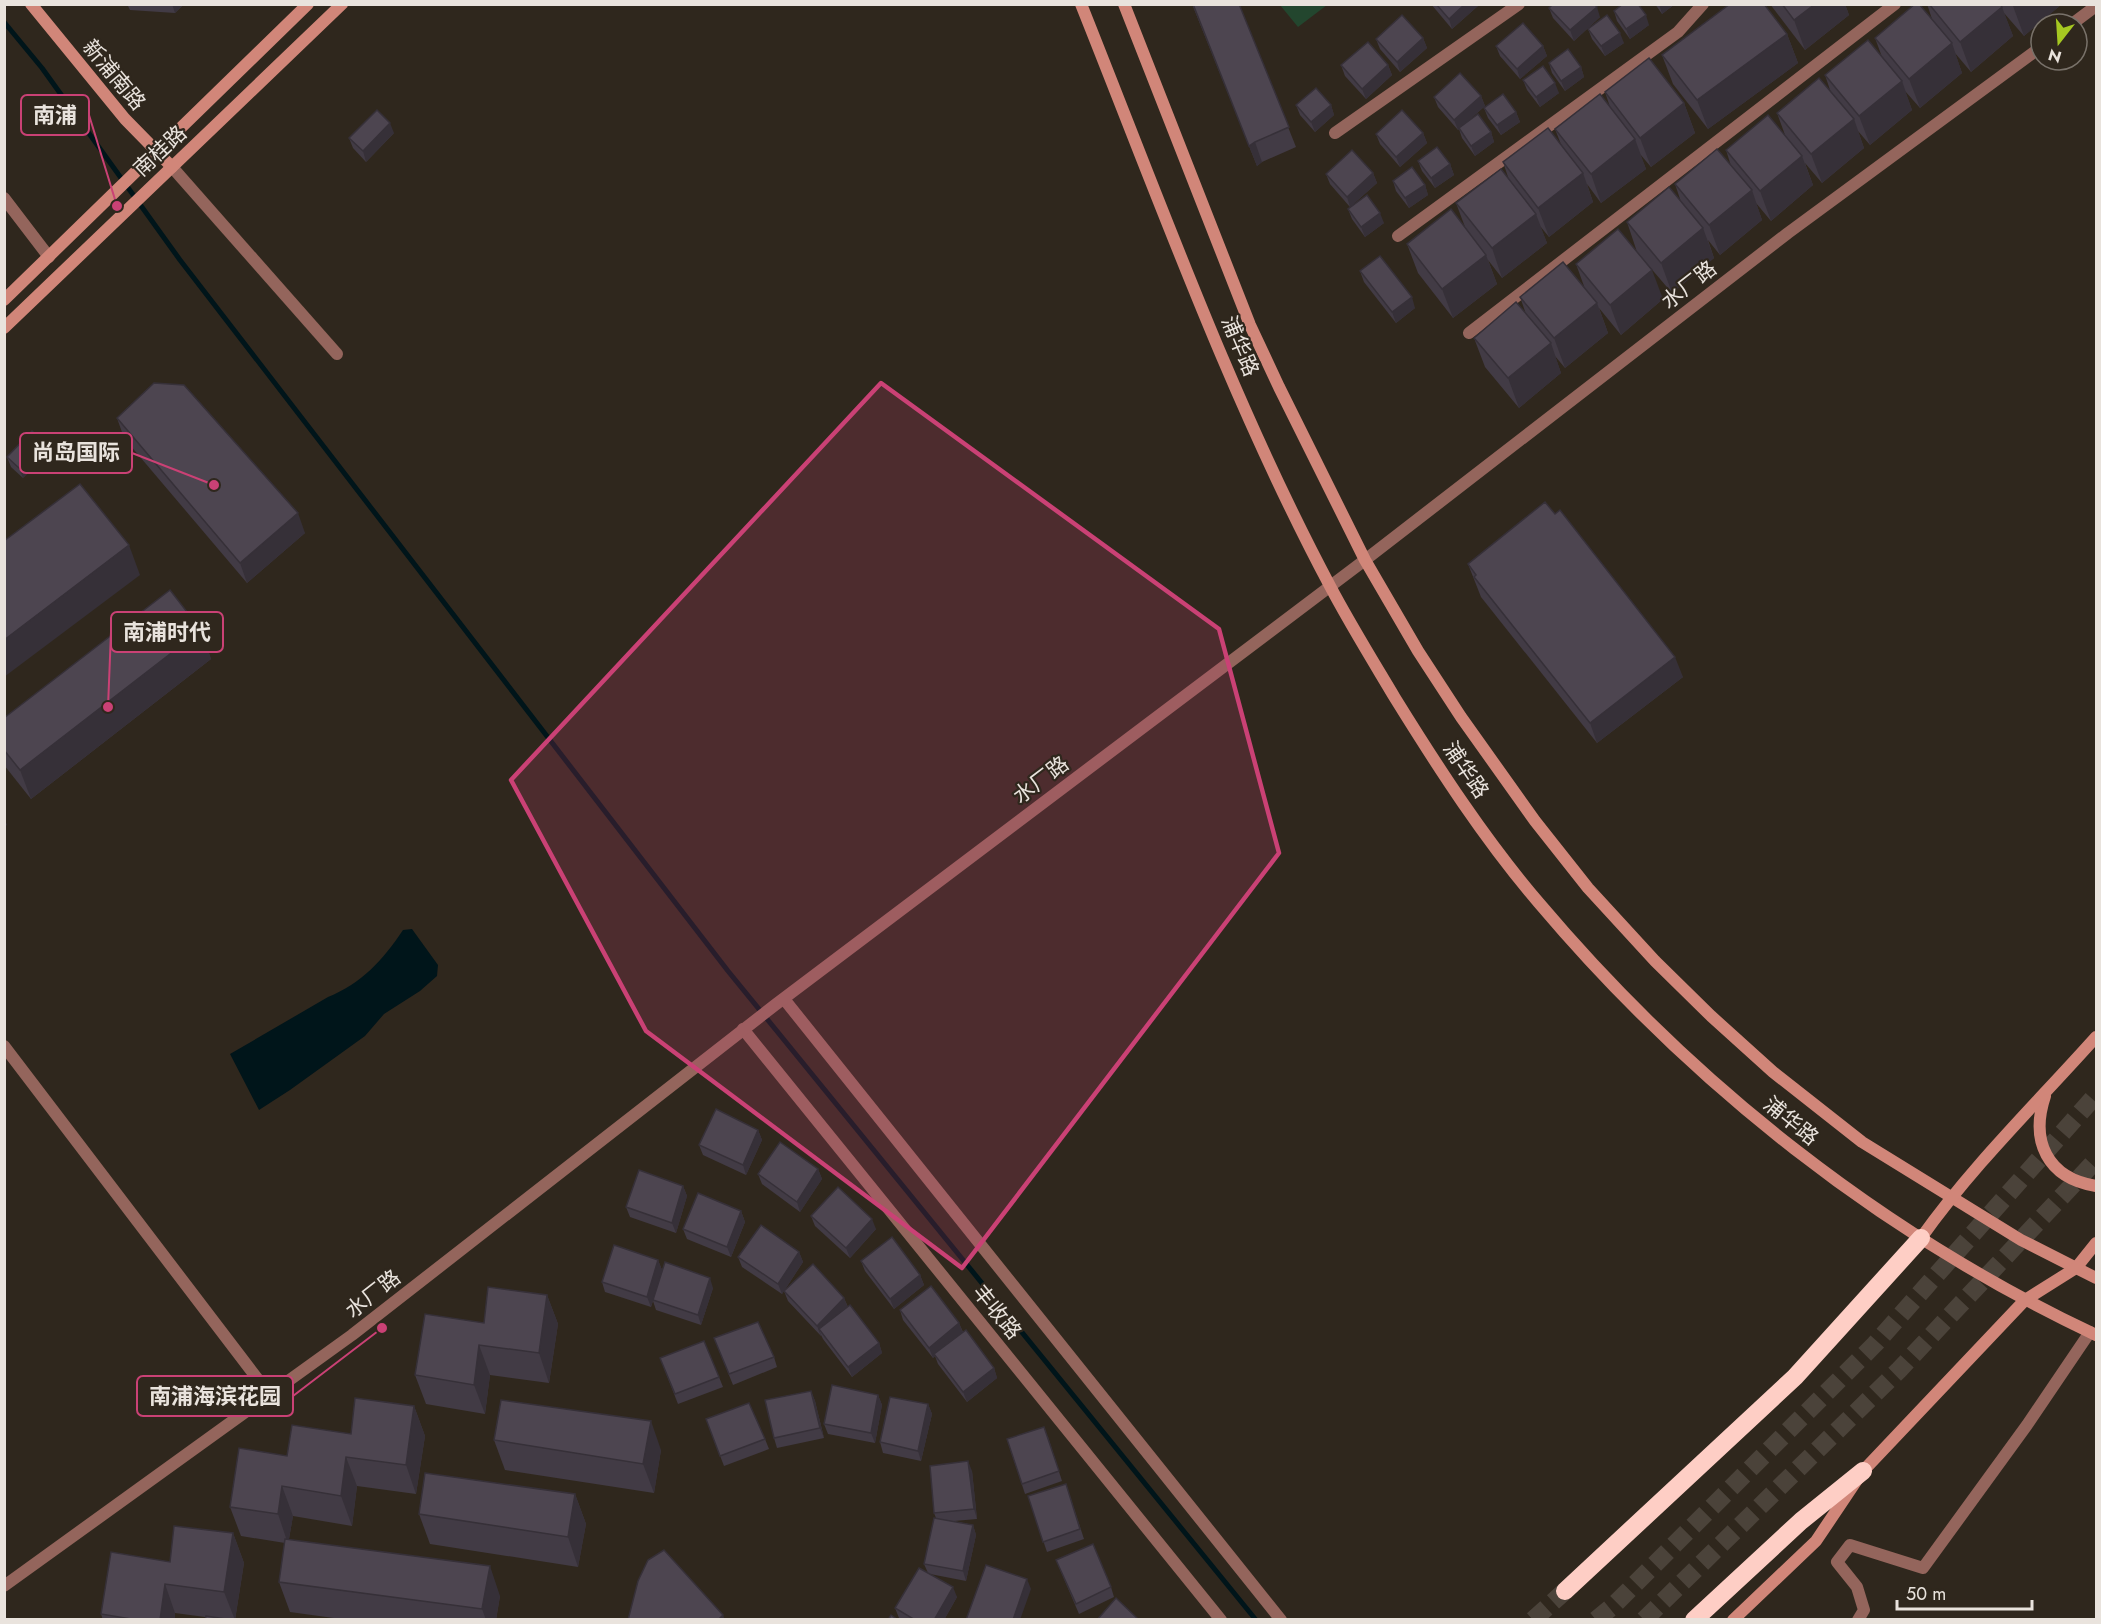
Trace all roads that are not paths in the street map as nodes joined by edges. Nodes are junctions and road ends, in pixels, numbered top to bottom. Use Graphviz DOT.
graph roads {
  1 [pos="31,4"];
  2 [pos="308,4"];
  3 [pos="342,4"];
  4 [pos="1081,4"];
  5 [pos="1124,4"];
  6 [pos="1519,4"];
  7 [pos="1703,4"];
  8 [pos="1895,4"];
  9 [pos="2029,56"];
  10 [pos="1335,133"];
  11 [pos="157,153"];
  12 [pos="172,167"];
  13 [pos="4,198"];
  14 [pos="1398,236"];
  15 [pos="49,257"];
  16 [pos="4,300"];
  17 [pos="4,328"];
  18 [pos="1469,333"];
  19 [pos="337,354"];
  20 [pos="1365,560"];
  21 [pos="1330,586"];
  22 [pos="779,1002"];
  23 [pos="743,1029"];
  24 [pos="2097,1036"];
  25 [pos="4,1046"];
  26 [pos="2047,1089"];
  27 [pos="2097,1185"];
  28 [pos="1950,1198"];
  29 [pos="1922,1238"];
  30 [pos="2097,1243"];
  31 [pos="2076,1268"];
  32 [pos="2097,1278"];
  33 [pos="2025,1300"];
  34 [pos="2093,1333"];
  35 [pos="269,1394"];
  36 [pos="1863,1472"];
  37 [pos="4,1586"];
  38 [pos="1565,1591"];
  39 [pos="1221,1620"];
  40 [pos="1281,1620"];
  41 [pos="1694,1620"];
  42 [pos="1733,1620"];
  43 [pos="1858,1620"];
  1 -- 11 [label="main road, 新浦南路"];
  2 -- 11 [label="main road, 南桂路"];
  3 -- 12 [label="main road, 南桂路"];
  4 -- 21 [label="main road, 浦华路"];
  5 -- 20 [label="main road, 浦华路"];
  6 -- 10 [label="street"];
  7 -- 14 [label="street"];
  8 -- 18 [label="street"];
  9 -- 20 [label="street, 水厂路"];
  11 -- 12 [label="main road, 新浦南路"];
  11 -- 15 [label="main road, 南桂路"];
  12 -- 17 [label="main road, 南桂路"];
  12 -- 19 [label="street"];
  13 -- 15 [label="street"];
  15 -- 16 [label="main road, 南桂路"];
  20 -- 21 [label="street, 水厂路"];
  20 -- 28 [label="main road, 浦华路"];
  21 -- 22 [label="street, 水厂路"];
  21 -- 29 [label="main road, 浦华路"];
  22 -- 23 [label="street, 水厂路"];
  22 -- 40 [label="street"];
  23 -- 35 [label="street, 水厂路"];
  23 -- 39 [label="street, 丰收路"];
  24 -- 26 [label="main road"];
  25 -- 35 [label="street"];
  26 -- 27 [label="main road"];
  26 -- 28 [label="main road"];
  28 -- 29 [label="main road"];
  28 -- 31 [label="main road, 浦华路"];
  29 -- 33 [label="main road, 浦华路"];
  29 -- 38 [label="highway"];
  30 -- 31 [label="main road"];
  31 -- 32 [label="main road, 浦华路"];
  31 -- 33 [label="main road"];
  33 -- 34 [label="main road, 浦华路"];
  33 -- 36 [label="main road"];
  34 -- 43 [label="street"];
  35 -- 37 [label="street, 水厂路"];
  36 -- 41 [label="highway"];
  36 -- 42 [label="main road"];
}
